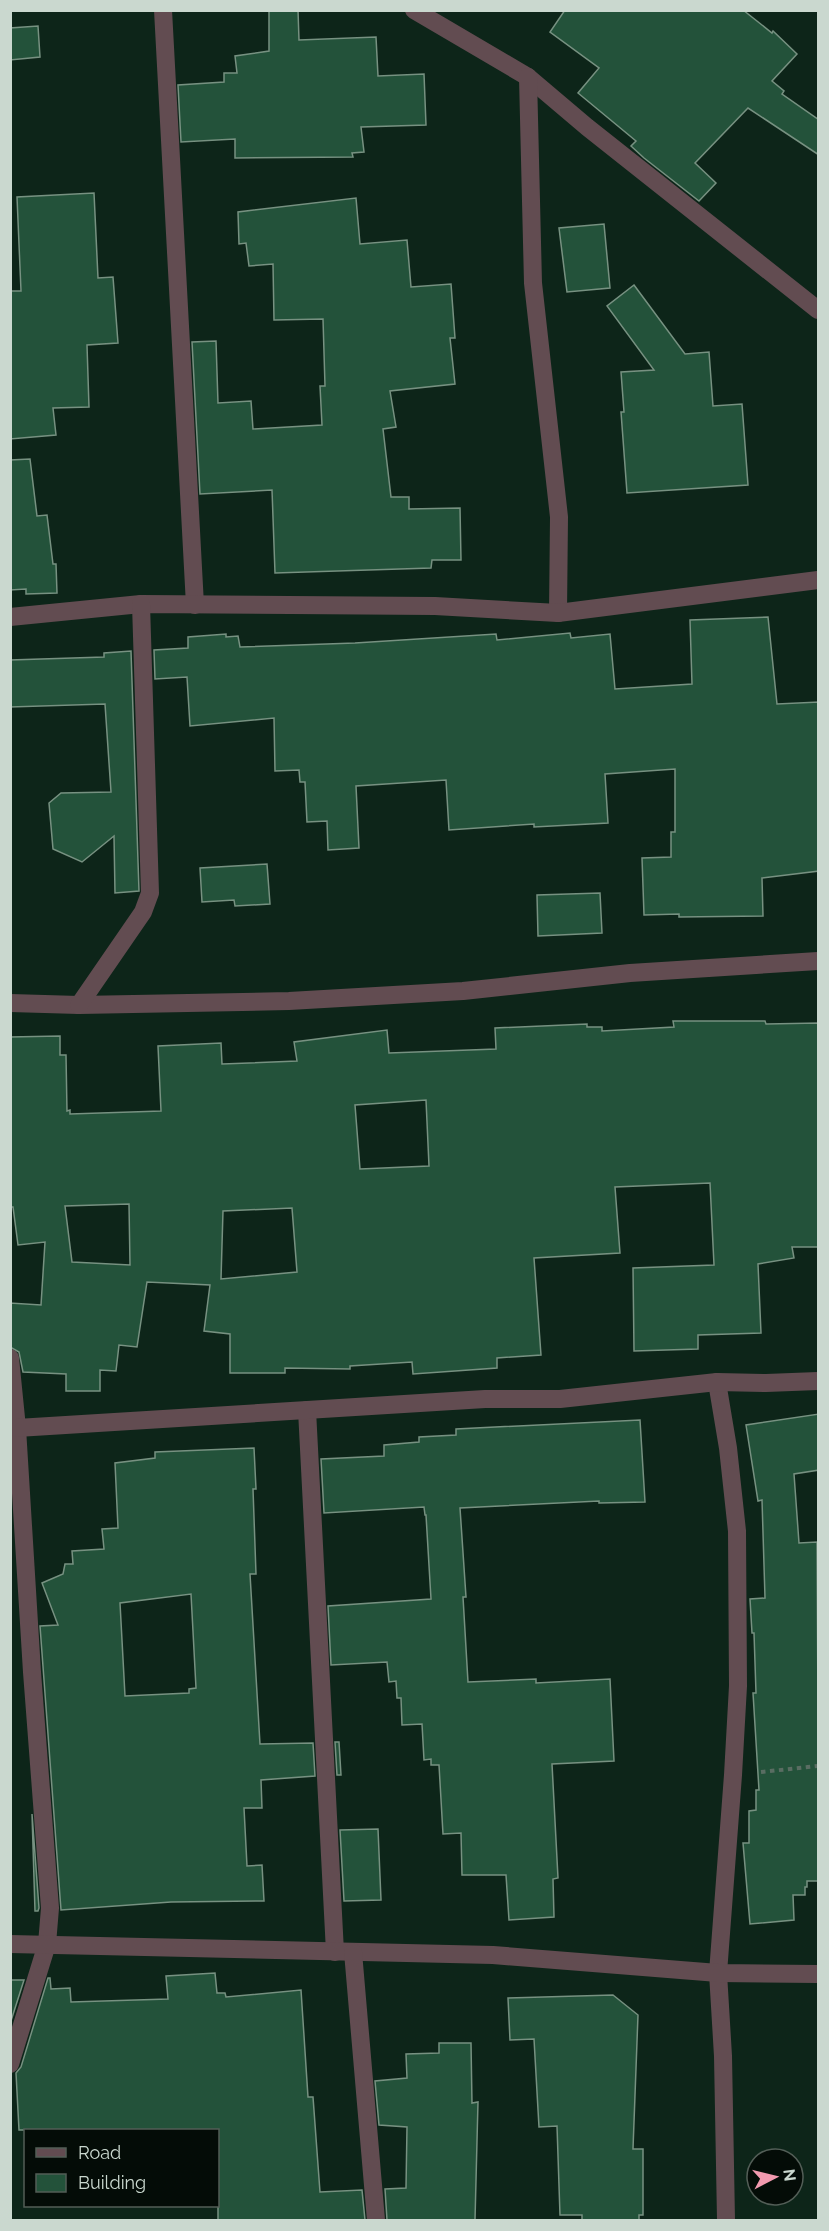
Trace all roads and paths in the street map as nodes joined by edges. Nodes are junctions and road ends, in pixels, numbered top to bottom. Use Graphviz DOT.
graph roads {
  1 [pos="163,10"];
  2 [pos="414,10"];
  3 [pos="528,77"];
  4 [pos="819,310"];
  5 [pos="819,580"];
  6 [pos="141,604"];
  7 [pos="195,605"];
  8 [pos="558,613"];
  9 [pos="10,617"];
  10 [pos="819,961"];
  11 [pos="10,1003"];
  12 [pos="80,1005"];
  13 [pos="10,1358"];
  14 [pos="819,1381"];
  15 [pos="717,1382"];
  16 [pos="307,1410"];
  17 [pos="17,1428"];
  18 [pos="819,1766"];
  19 [pos="733,1774"];
  20 [pos="10,1944"];
  21 [pos="47,1944"];
  22 [pos="344,1952"];
  23 [pos="718,1973"];
  24 [pos="819,1974"];
  25 [pos="10,2064"];
  26 [pos="376,2220"];
  27 [pos="726,2220"];
  1 -- 7 [label="street"];
  2 -- 3 [label="street"];
  3 -- 4 [label="street"];
  3 -- 8 [label="street"];
  5 -- 8 [label="street"];
  6 -- 7 [label="street"];
  6 -- 9 [label="street"];
  6 -- 12 [label="street"];
  7 -- 8 [label="street"];
  10 -- 12 [label="street"];
  11 -- 12 [label="street"];
  13 -- 17 [label="street"];
  14 -- 15 [label="street"];
  15 -- 16 [label="street"];
  15 -- 19 [label="street"];
  16 -- 17 [label="street"];
  16 -- 22 [label="street"];
  17 -- 21 [label="street"];
  18 -- 19 [label="path"];
  19 -- 23 [label="street"];
  20 -- 21 [label="street"];
  21 -- 22 [label="street"];
  21 -- 25 [label="street"];
  22 -- 23 [label="street"];
  22 -- 26 [label="street"];
  23 -- 24 [label="street"];
  23 -- 27 [label="street"];
}
